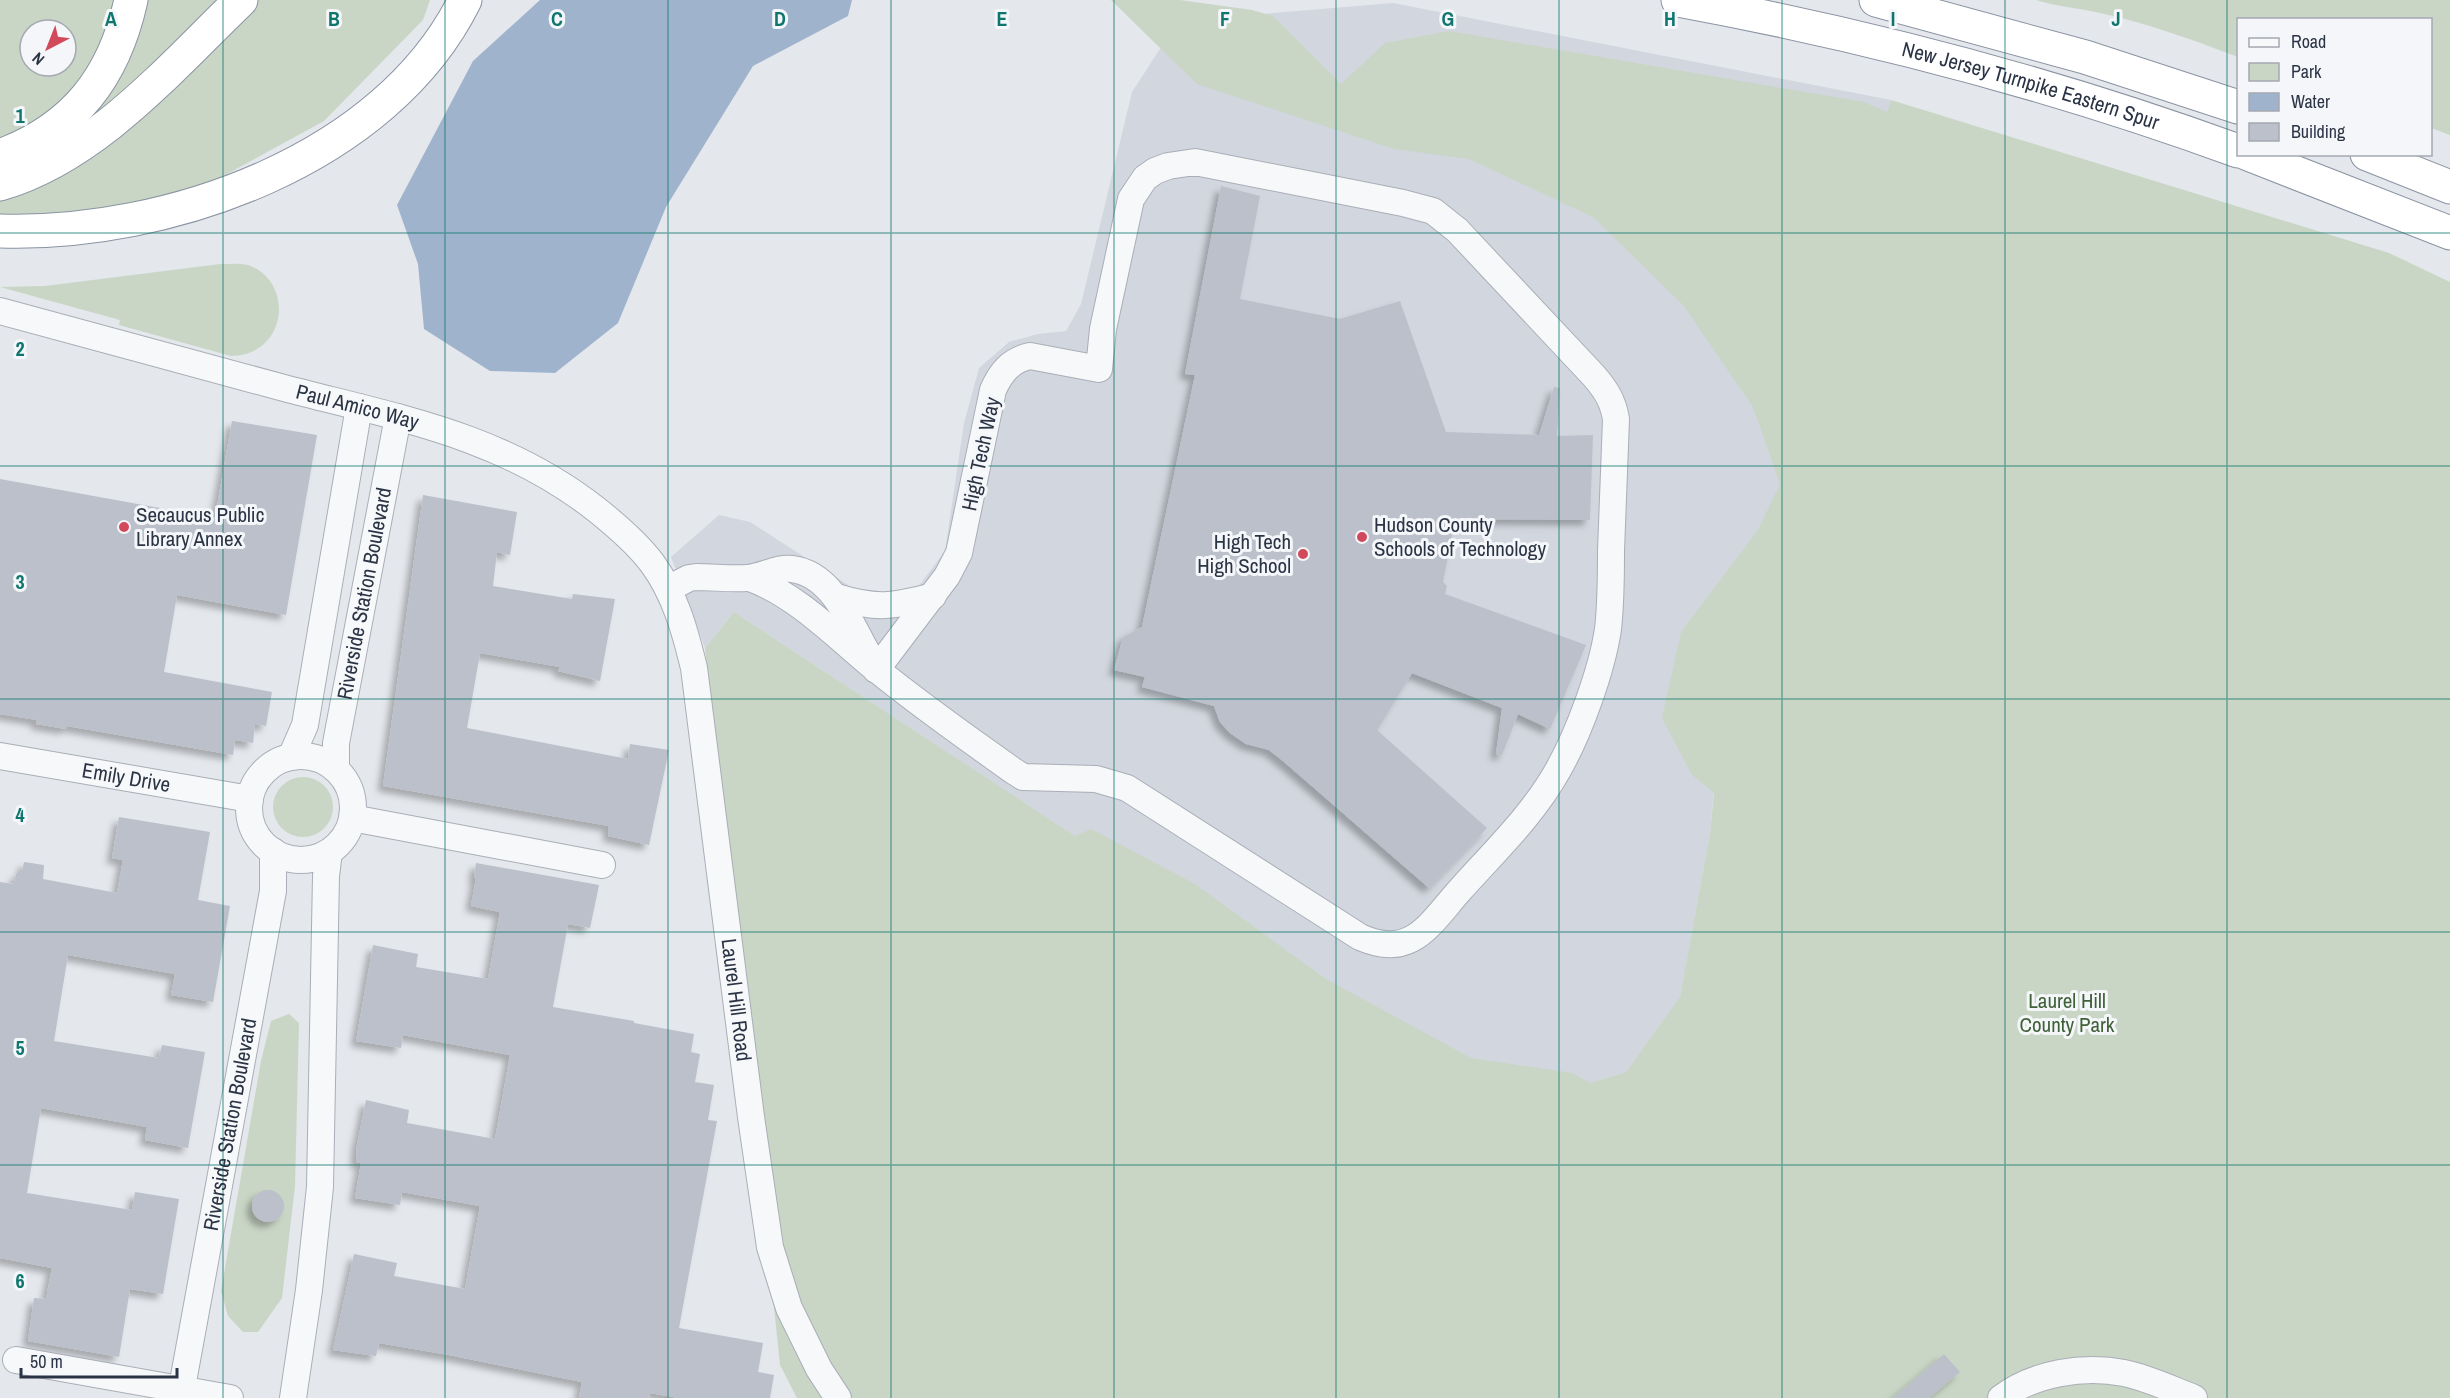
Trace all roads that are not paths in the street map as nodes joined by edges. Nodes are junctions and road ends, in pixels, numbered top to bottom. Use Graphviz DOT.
graph roads {
  1 [pos="131,0"];
  2 [pos="241,0"];
  3 [pos="465,0"];
  4 [pos="1678,0"];
  5 [pos="1876,0"];
  6 [pos="2237,107"];
  7 [pos="2237,151"];
  8 [pos="0,156"];
  9 [pos="2253,156"];
  10 [pos="2372,156"];
  11 [pos="0,184"];
  12 [pos="2450,187"];
  13 [pos="0,231"];
  14 [pos="2450,232"];
  15 [pos="0,311"];
  16 [pos="1103,329"];
  17 [pos="1067,362"];
  18 [pos="359,407"];
  19 [pos="398,417"];
  20 [pos="750,578"];
  21 [pos="668,589"];
  22 [pos="933,596"];
  23 [pos="836,597"];
  24 [pos="876,670"];
  25 [pos="0,756"];
  26 [pos="291,757"];
  27 [pos="336,769"];
  28 [pos="250,799"];
  29 [pos="352,818"];
  30 [pos="273,851"];
  31 [pos="329,852"];
  32 [pos="602,865"];
  33 [pos="16,1360"];
  34 [pos="181,1394"];
  35 [pos="230,1398"];
  36 [pos="293,1398"];
  37 [pos="838,1398"];
  38 [pos="2001,1398"];
  39 [pos="2194,1398"];
  1 -- 8 [label="highway"];
  2 -- 11 [label="highway"];
  3 -- 13 [label="highway"];
  4 -- 7 [label="highway, New Jersey Turnpike Eastern Spur"];
  5 -- 6 [label="highway, New Jersey Turnpike Eastern Spur"];
  9 -- 14 [label="highway"];
  10 -- 12 [label="highway"];
  15 -- 18 [label="street, Paul Amico Way"];
  16 -- 17 [label="street"];
  16 -- 17 [label="street, High Tech Way"];
  16 -- 24 [label="street"];
  17 -- 22 [label="street, High Tech Way"];
  18 -- 19 [label="street, Paul Amico Way"];
  18 -- 26 [label="street, Riverside Station Boulevard"];
  19 -- 21 [label="street, Paul Amico Way"];
  19 -- 27 [label="street, Riverside Station Boulevard"];
  20 -- 21 [label="street"];
  20 -- 23 [label="street"];
  20 -- 24 [label="street"];
  21 -- 37 [label="street, Laurel Hill Road"];
  22 -- 23 [label="street"];
  22 -- 24 [label="street, High Tech Way"];
  23 -- 24 [label="street"];
  25 -- 28 [label="street, Emily Drive"];
  26 -- 27 [label="street"];
  26 -- 28 [label="street"];
  27 -- 29 [label="street"];
  28 -- 30 [label="street"];
  29 -- 31 [label="street"];
  29 -- 32 [label="street"];
  30 -- 31 [label="street"];
  30 -- 34 [label="street, Riverside Station Boulevard"];
  31 -- 36 [label="street"];
  33 -- 34 [label="street"];
  34 -- 35 [label="street"];
  38 -- 39 [label="street"];
}
